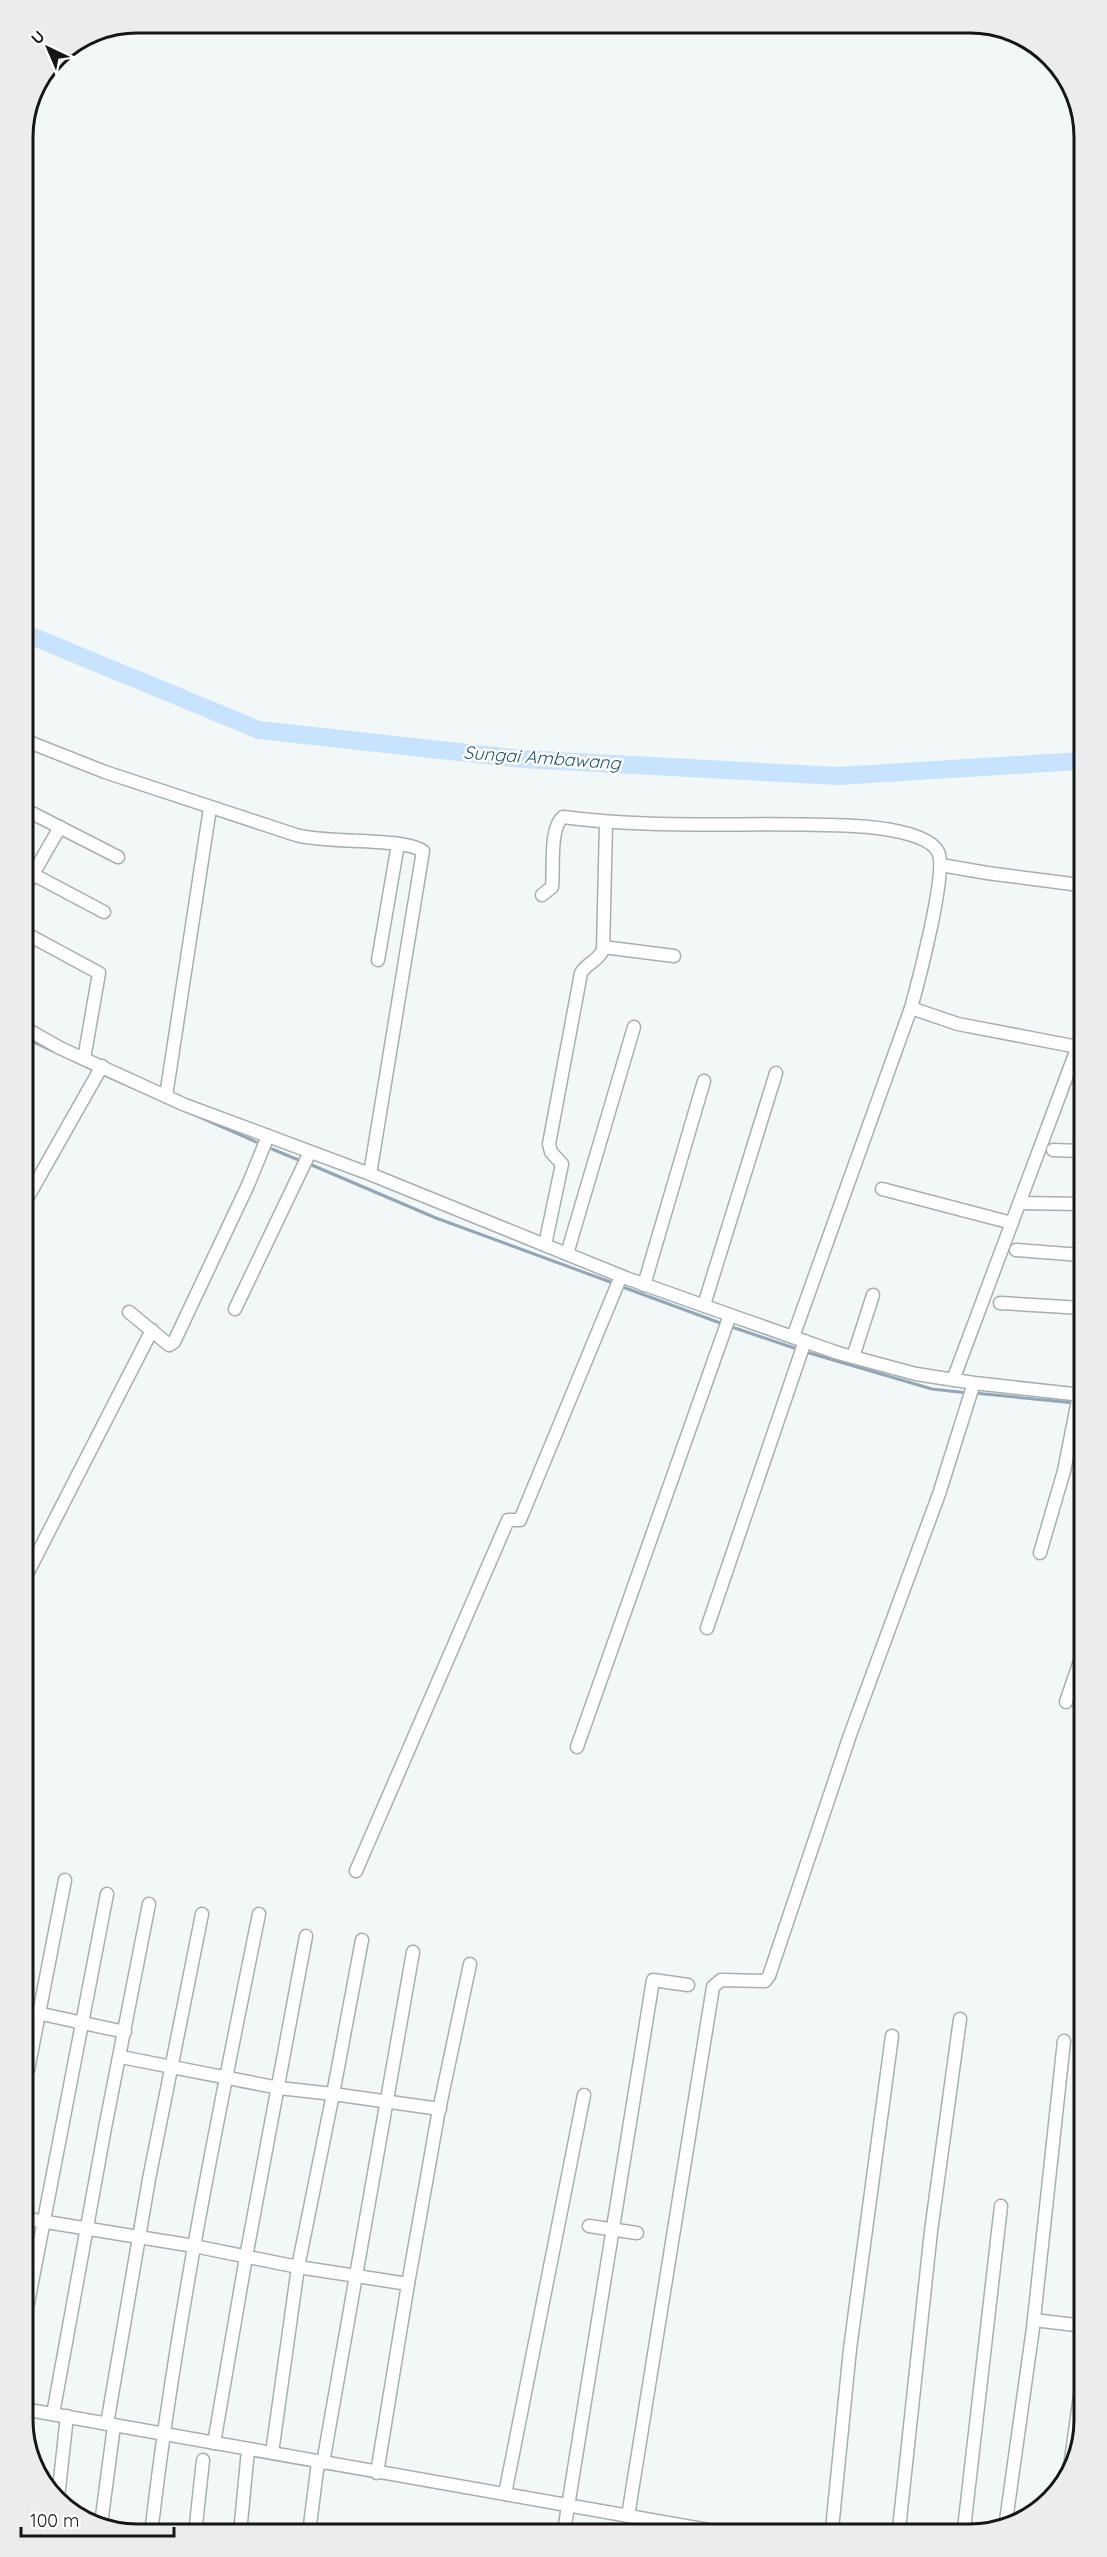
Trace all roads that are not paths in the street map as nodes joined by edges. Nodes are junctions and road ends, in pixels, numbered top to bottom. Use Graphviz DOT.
graph roads {
  1 [pos="33,744"];
  2 [pos="210,808"];
  3 [pos="33,814"];
  4 [pos="606,823"];
  5 [pos="60,827"];
  6 [pos="398,843"];
  7 [pos="118,857"];
  8 [pos="33,865"];
  9 [pos="941,865"];
  10 [pos="33,875"];
  11 [pos="1074,884"];
  12 [pos="542,895"];
  13 [pos="104,912"];
  14 [pos="33,937"];
  15 [pos="603,947"];
  16 [pos="674,956"];
  17 [pos="378,960"];
  18 [pos="911,1008"];
  19 [pos="634,1027"];
  20 [pos="33,1032"];
  21 [pos="1074,1047"];
  22 [pos="84,1059"];
  23 [pos="1074,1061"];
  24 [pos="102,1066"];
  25 [pos="776,1073"];
  26 [pos="704,1081"];
  27 [pos="166,1096"];
  28 [pos="268,1136"];
  29 [pos="1053,1150"];
  30 [pos="1074,1151"];
  31 [pos="310,1152"];
  32 [pos="370,1174"];
  33 [pos="33,1189"];
  34 [pos="882,1189"];
  35 [pos="1020,1203"];
  36 [pos="1074,1204"];
  37 [pos="1012,1223"];
  38 [pos="545,1245"];
  39 [pos="1016,1251"];
  40 [pos="567,1254"];
  41 [pos="1074,1255"];
  42 [pos="621,1276"];
  43 [pos="644,1285"];
  44 [pos="873,1294"];
  45 [pos="1000,1303"];
  46 [pos="704,1305"];
  47 [pos="1074,1307"];
  48 [pos="235,1309"];
  49 [pos="129,1312"];
  50 [pos="730,1315"];
  51 [pos="152,1330"];
  52 [pos="793,1336"];
  53 [pos="805,1341"];
  54 [pos="853,1357"];
  55 [pos="953,1380"];
  56 [pos="974,1383"];
  57 [pos="1074,1394"];
  58 [pos="1074,1426"];
  59 [pos="1040,1553"];
  60 [pos="33,1562"];
  61 [pos="707,1628"];
  62 [pos="1074,1679"];
  63 [pos="1066,1702"];
  64 [pos="577,1747"];
  65 [pos="356,1871"];
  66 [pos="65,1880"];
  67 [pos="107,1894"];
  68 [pos="149,1904"];
  69 [pos="202,1914"];
  70 [pos="259,1914"];
  71 [pos="306,1936"];
  72 [pos="362,1940"];
  73 [pos="413,1952"];
  74 [pos="470,1964"];
  75 [pos="688,1985"];
  76 [pos="33,2012"];
  77 [pos="960,2019"];
  78 [pos="81,2024"];
  79 [pos="125,2032"];
  80 [pos="892,2036"];
  81 [pos="1064,2041"];
  82 [pos="120,2057"];
  83 [pos="172,2066"];
  84 [pos="225,2077"];
  85 [pos="279,2088"];
  86 [pos="333,2094"];
  87 [pos="584,2095"];
  88 [pos="387,2100"];
  89 [pos="440,2109"];
  90 [pos="1001,2206"];
  91 [pos="33,2220"];
  92 [pos="42,2222"];
  93 [pos="589,2226"];
  94 [pos="88,2230"];
  95 [pos="613,2230"];
  96 [pos="637,2233"];
  97 [pos="139,2239"];
  98 [pos="194,2246"];
  99 [pos="246,2257"];
  100 [pos="298,2267"];
  101 [pos="33,2273"];
  102 [pos="356,2276"];
  103 [pos="408,2284"];
  104 [pos="1034,2320"];
  105 [pos="1074,2325"];
  106 [pos="33,2411"];
  107 [pos="53,2414"];
  108 [pos="67,2416"];
  109 [pos="110,2425"];
  110 [pos="163,2434"];
  111 [pos="214,2443"];
  112 [pos="248,2450"];
  113 [pos="272,2453"];
  114 [pos="203,2460"];
  115 [pos="320,2462"];
  116 [pos="377,2473"];
  117 [pos="59,2489"];
  118 [pos="505,2494"];
  119 [pos="568,2506"];
  120 [pos="628,2516"];
  121 [pos="1007,2516"];
  122 [pos="102,2517"];
  123 [pos="152,2524"];
  124 [pos="196,2524"];
  125 [pos="241,2524"];
  126 [pos="310,2524"];
  127 [pos="565,2524"];
  128 [pos="673,2524"];
  129 [pos="832,2524"];
  130 [pos="899,2524"];
  131 [pos="965,2524"];
  1 -- 2 [label="street"];
  2 -- 6 [label="street"];
  2 -- 27 [label="street"];
  3 -- 5 [label="street"];
  4 -- 9 [label="street"];
  4 -- 12 [label="street"];
  4 -- 15 [label="street"];
  5 -- 7 [label="street"];
  5 -- 8 [label="street"];
  6 -- 17 [label="street"];
  6 -- 32 [label="street"];
  9 -- 11 [label="street"];
  9 -- 18 [label="street"];
  10 -- 13 [label="street"];
  14 -- 22 [label="street"];
  15 -- 16 [label="street"];
  15 -- 38 [label="street"];
  18 -- 21 [label="street"];
  18 -- 52 [label="street"];
  19 -- 40 [label="street"];
  20 -- 22 [label="street"];
  22 -- 24 [label="street"];
  23 -- 35 [label="street"];
  24 -- 27 [label="street"];
  24 -- 33 [label="street"];
  25 -- 46 [label="street"];
  26 -- 43 [label="street"];
  27 -- 28 [label="street"];
  28 -- 31 [label="street"];
  28 -- 51 [label="street"];
  29 -- 30 [label="street"];
  31 -- 32 [label="street"];
  31 -- 48 [label="street"];
  32 -- 38 [label="street"];
  34 -- 37 [label="street"];
  35 -- 36 [label="street"];
  35 -- 37 [label="street"];
  37 -- 55 [label="street"];
  38 -- 40 [label="street"];
  39 -- 41 [label="street"];
  40 -- 42 [label="street"];
  42 -- 43 [label="street"];
  42 -- 65 [label="street"];
  43 -- 46 [label="street"];
  44 -- 54 [label="street"];
  45 -- 47 [label="street"];
  46 -- 50 [label="street"];
  49 -- 51 [label="street"];
  50 -- 52 [label="street"];
  50 -- 64 [label="street"];
  51 -- 60 [label="street"];
  52 -- 53 [label="street"];
  53 -- 54 [label="street"];
  53 -- 61 [label="street"];
  54 -- 55 [label="street"];
  55 -- 56 [label="street"];
  56 -- 57 [label="street"];
  56 -- 120 [label="street"];
  58 -- 59 [label="street"];
  62 -- 63 [label="street"];
  66 -- 76 [label="street"];
  67 -- 78 [label="street"];
  68 -- 79 [label="street"];
  69 -- 83 [label="street"];
  70 -- 84 [label="street"];
  71 -- 85 [label="street"];
  72 -- 86 [label="street"];
  73 -- 88 [label="street"];
  74 -- 89 [label="street"];
  75 -- 95 [label="street"];
  76 -- 78 [label="street"];
  77 -- 130 [label="street"];
  78 -- 79 [label="street"];
  78 -- 92 [label="street"];
  79 -- 82 [label="street"];
  80 -- 129 [label="street"];
  81 -- 104 [label="street"];
  82 -- 83 [label="street"];
  82 -- 94 [label="street"];
  83 -- 84 [label="street"];
  83 -- 97 [label="street"];
  84 -- 85 [label="street"];
  84 -- 98 [label="street"];
  85 -- 86 [label="street"];
  85 -- 99 [label="street"];
  86 -- 88 [label="street"];
  86 -- 100 [label="street"];
  87 -- 118 [label="street"];
  88 -- 89 [label="street"];
  88 -- 102 [label="street"];
  89 -- 103 [label="street"];
  90 -- 131 [label="street"];
  91 -- 92 [label="street"];
  92 -- 94 [label="street"];
  92 -- 101 [label="street"];
  93 -- 95 [label="street"];
  94 -- 97 [label="street"];
  94 -- 107 [label="street"];
  95 -- 96 [label="street"];
  95 -- 119 [label="street"];
  97 -- 98 [label="street"];
  97 -- 109 [label="street"];
  98 -- 99 [label="street"];
  98 -- 110 [label="street"];
  99 -- 100 [label="street"];
  99 -- 111 [label="street"];
  100 -- 102 [label="street"];
  100 -- 113 [label="street"];
  102 -- 103 [label="street"];
  102 -- 115 [label="street"];
  103 -- 116 [label="street"];
  104 -- 105 [label="street"];
  104 -- 121 [label="street"];
  106 -- 107 [label="street"];
  107 -- 108 [label="street"];
  108 -- 109 [label="street"];
  108 -- 117 [label="street"];
  109 -- 110 [label="street"];
  109 -- 122 [label="street"];
  110 -- 111 [label="street"];
  110 -- 123 [label="street"];
  111 -- 112 [label="street"];
  112 -- 113 [label="street"];
  112 -- 125 [label="street"];
  113 -- 115 [label="street"];
  114 -- 124 [label="street"];
  115 -- 116 [label="street"];
  115 -- 126 [label="street"];
  116 -- 118 [label="street"];
  118 -- 119 [label="street"];
  119 -- 120 [label="street"];
  119 -- 127 [label="street"];
  120 -- 128 [label="street"];
}
